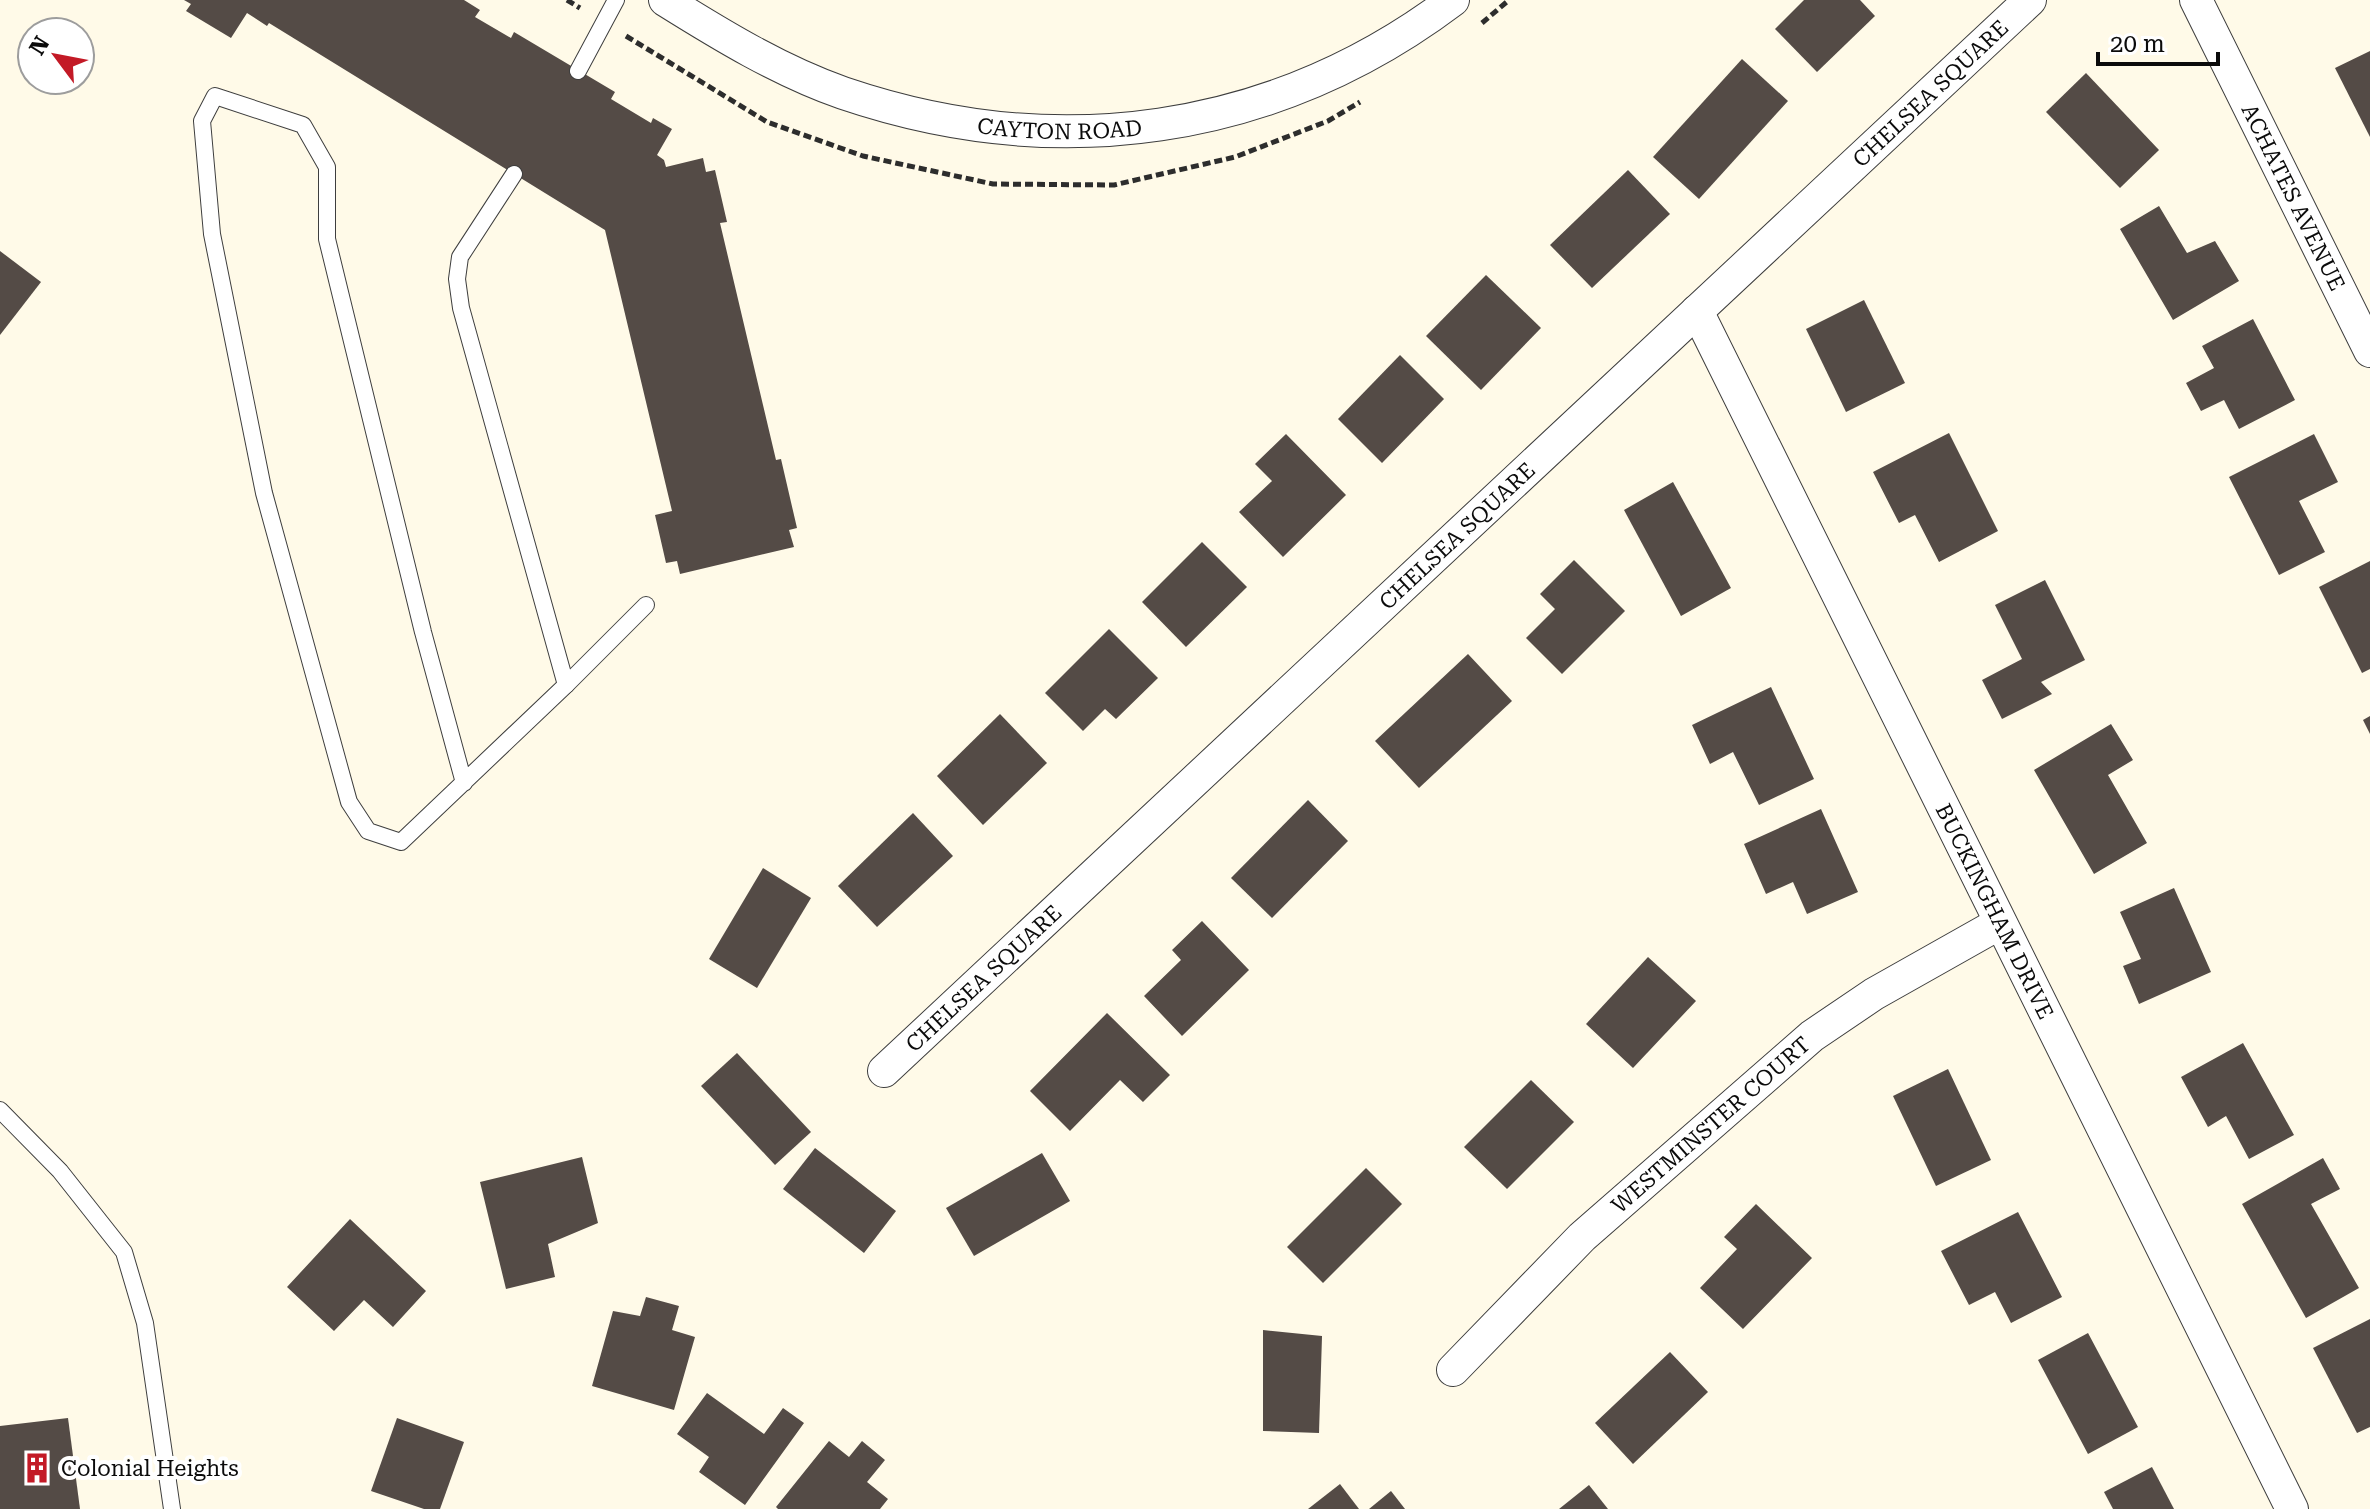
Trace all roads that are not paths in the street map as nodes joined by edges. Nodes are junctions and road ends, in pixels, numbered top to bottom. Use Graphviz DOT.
graph roads {
  1 [pos="616,0"];
  2 [pos="665,0"];
  3 [pos="1453,0"];
  4 [pos="2030,0"];
  5 [pos="2196,0"];
  6 [pos="578,71"];
  7 [pos="514,174"];
  8 [pos="1697,311"];
  9 [pos="2370,351"];
  10 [pos="646,605"];
  11 [pos="566,685"];
  12 [pos="464,783"];
  13 [pos="2000,923"];
  14 [pos="884,1071"];
  15 [pos="0,1110"];
  16 [pos="1453,1370"];
  17 [pos="172,1509"];
  18 [pos="2292,1509"];
  1 -- 6 [label="lane"];
  2 -- 3 [label="street, CAYTON ROAD"];
  4 -- 8 [label="street, CHELSEA SQUARE"];
  5 -- 9 [label="street, ACHATES AVENUE"];
  7 -- 11 [label="lane"];
  8 -- 13 [label="street, BUCKINGHAM DRIVE"];
  8 -- 14 [label="street, CHELSEA SQUARE"];
  10 -- 11 [label="lane"];
  11 -- 12 [label="lane"];
  12 -- 12 [label="lane"];
  13 -- 16 [label="street, WESTMINSTER COURT"];
  13 -- 18 [label="street, BUCKINGHAM DRIVE"];
  15 -- 17 [label="lane"];
}
